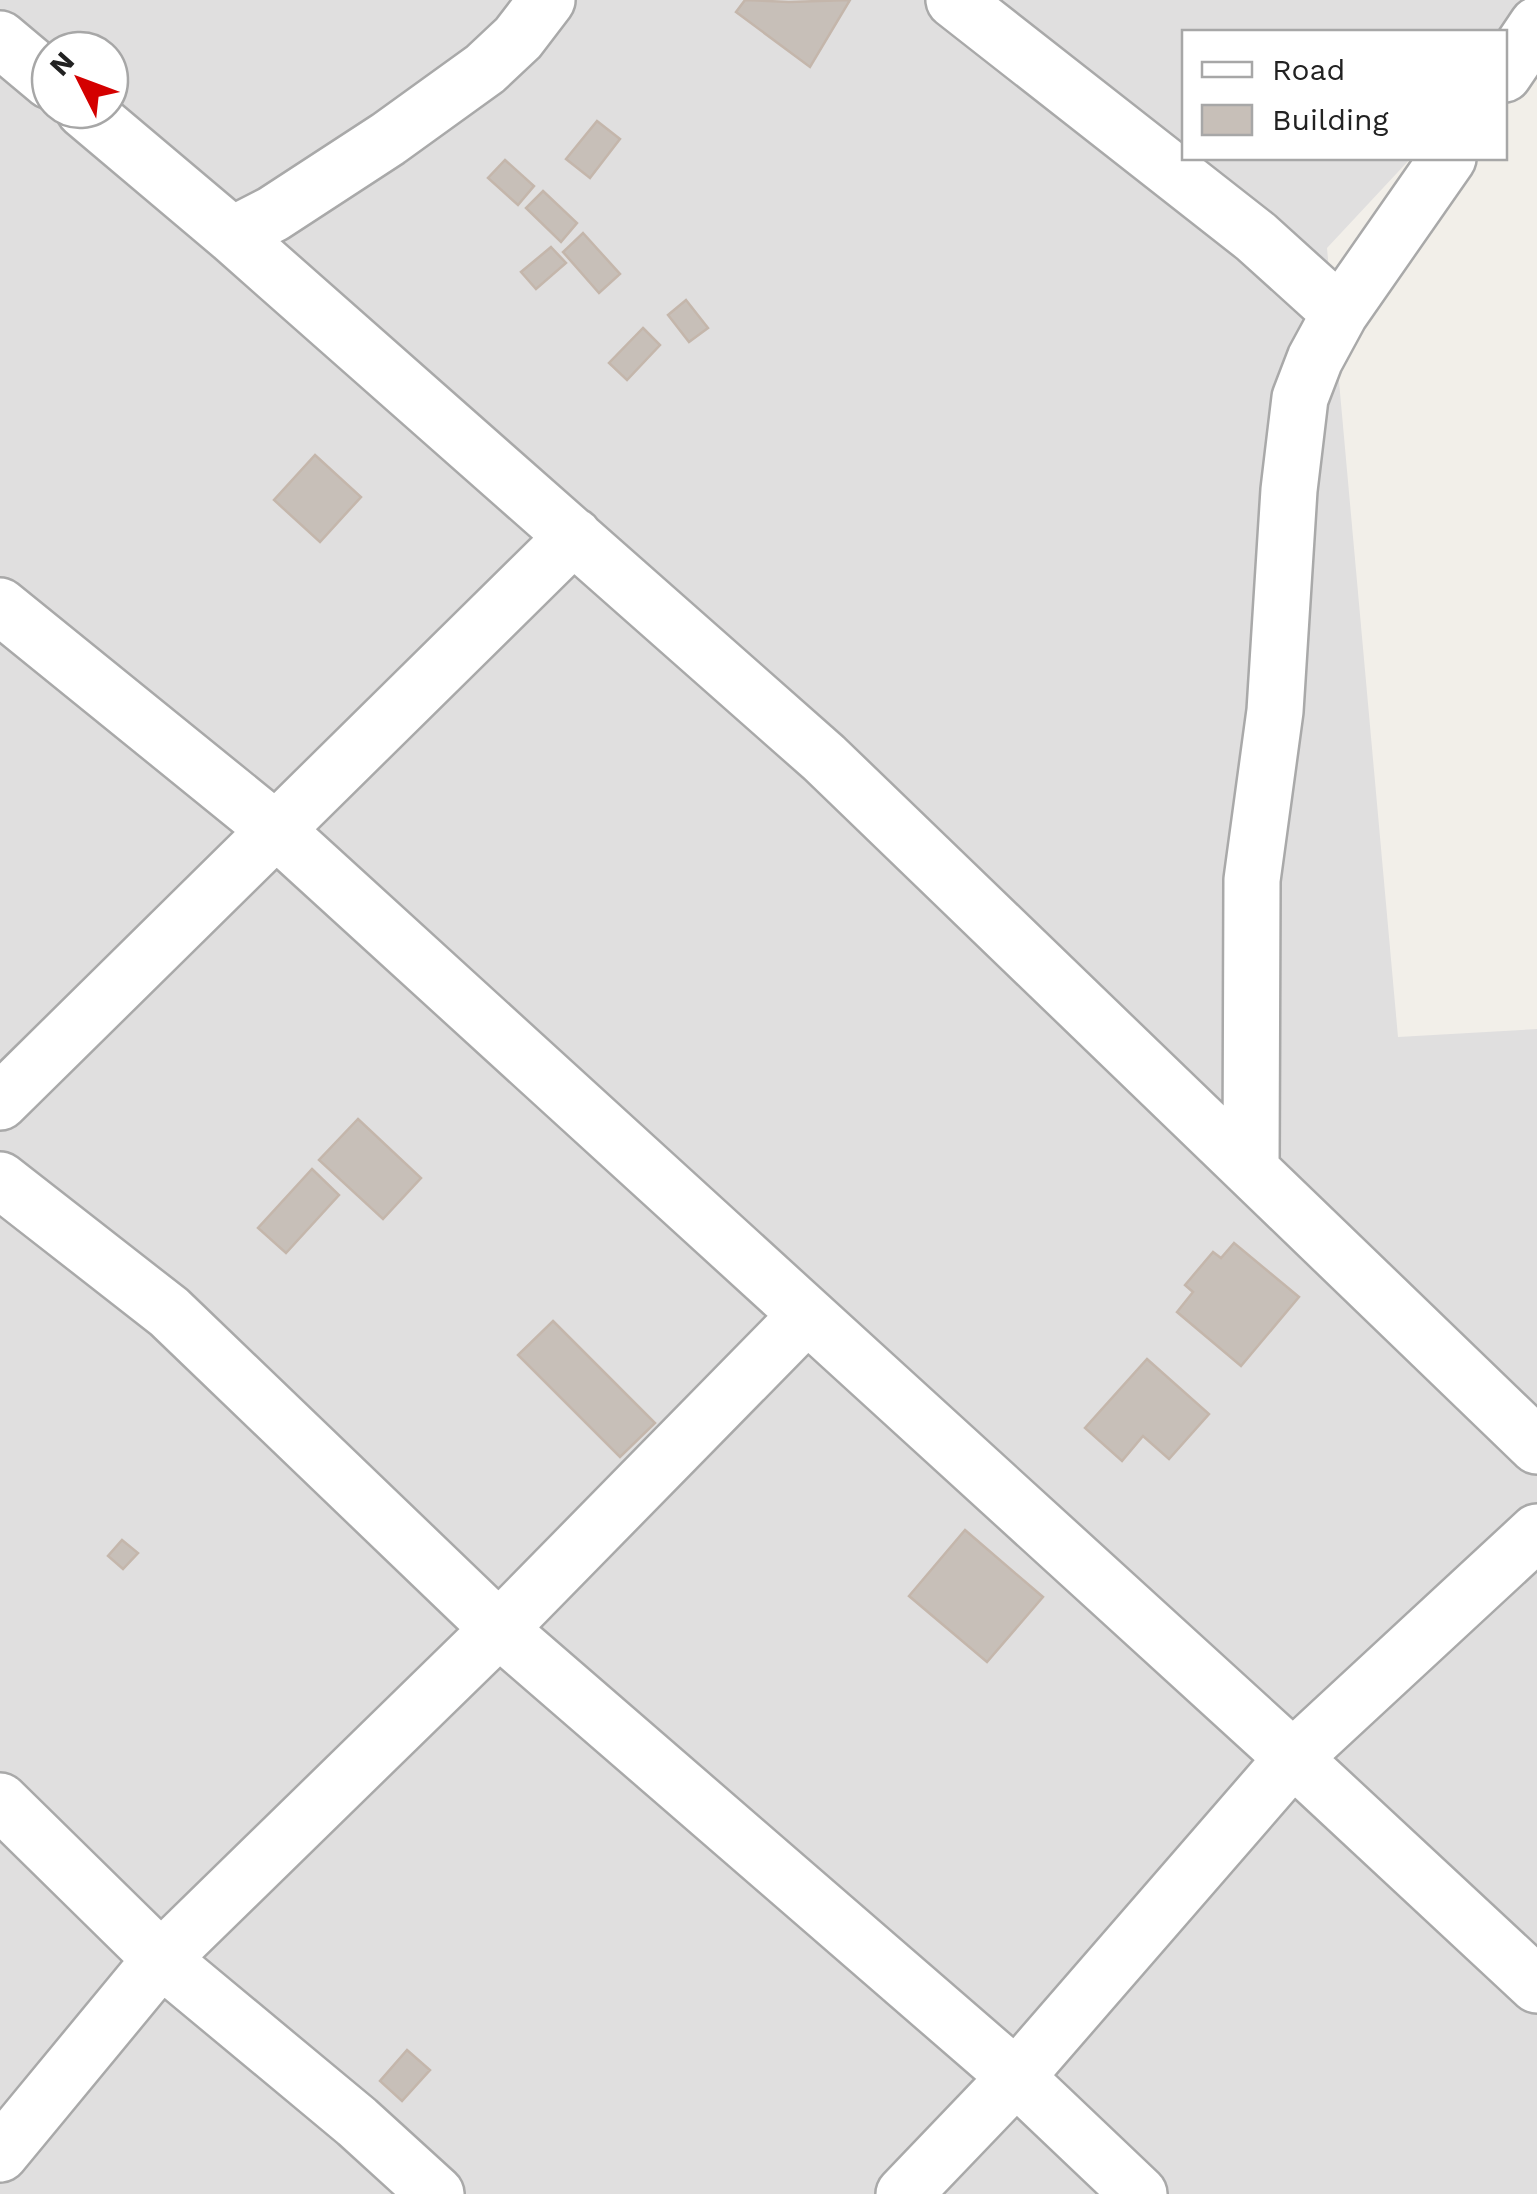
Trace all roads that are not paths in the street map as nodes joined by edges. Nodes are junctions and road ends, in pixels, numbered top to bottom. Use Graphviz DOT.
graph roads {
  1 [pos="547,0"];
  2 [pos="954,0"];
  3 [pos="1537,25"];
  4 [pos="0,39"];
  5 [pos="30,65"];
  6 [pos="1507,70"];
  7 [pos="108,130"];
  8 [pos="1447,160"];
  9 [pos="232,235"];
  10 [pos="1340,313"];
  11 [pos="574,536"];
  12 [pos="0,606"];
  13 [pos="276,830"];
  14 [pos="0,1102"];
  15 [pos="1250,1170"];
  16 [pos="0,1180"];
  17 [pos="807,1315"];
  18 [pos="1537,1446"];
  19 [pos="1537,1532"];
  20 [pos="499,1629"];
  21 [pos="1293,1758"];
  22 [pos="0,1801"];
  23 [pos="161,1959"];
  24 [pos="1537,1985"];
  25 [pos="1016,2076"];
  26 [pos="0,2154"];
  27 [pos="436,2194"];
  28 [pos="904,2194"];
  29 [pos="1139,2194"];
  1 -- 9 [label="street"];
  2 -- 10 [label="street"];
  3 -- 6 [label="street"];
  4 -- 5 [label="street"];
  7 -- 9 [label="street"];
  8 -- 10 [label="street"];
  9 -- 11 [label="street"];
  10 -- 15 [label="street"];
  11 -- 13 [label="street"];
  11 -- 15 [label="street"];
  12 -- 13 [label="street"];
  13 -- 14 [label="street"];
  13 -- 17 [label="street"];
  15 -- 18 [label="street"];
  16 -- 20 [label="street"];
  17 -- 20 [label="street"];
  17 -- 21 [label="street"];
  19 -- 21 [label="street"];
  20 -- 23 [label="street"];
  20 -- 25 [label="street"];
  21 -- 24 [label="street"];
  21 -- 25 [label="street"];
  22 -- 23 [label="street"];
  23 -- 26 [label="street"];
  23 -- 27 [label="street"];
  25 -- 28 [label="street"];
  25 -- 29 [label="street"];
}
